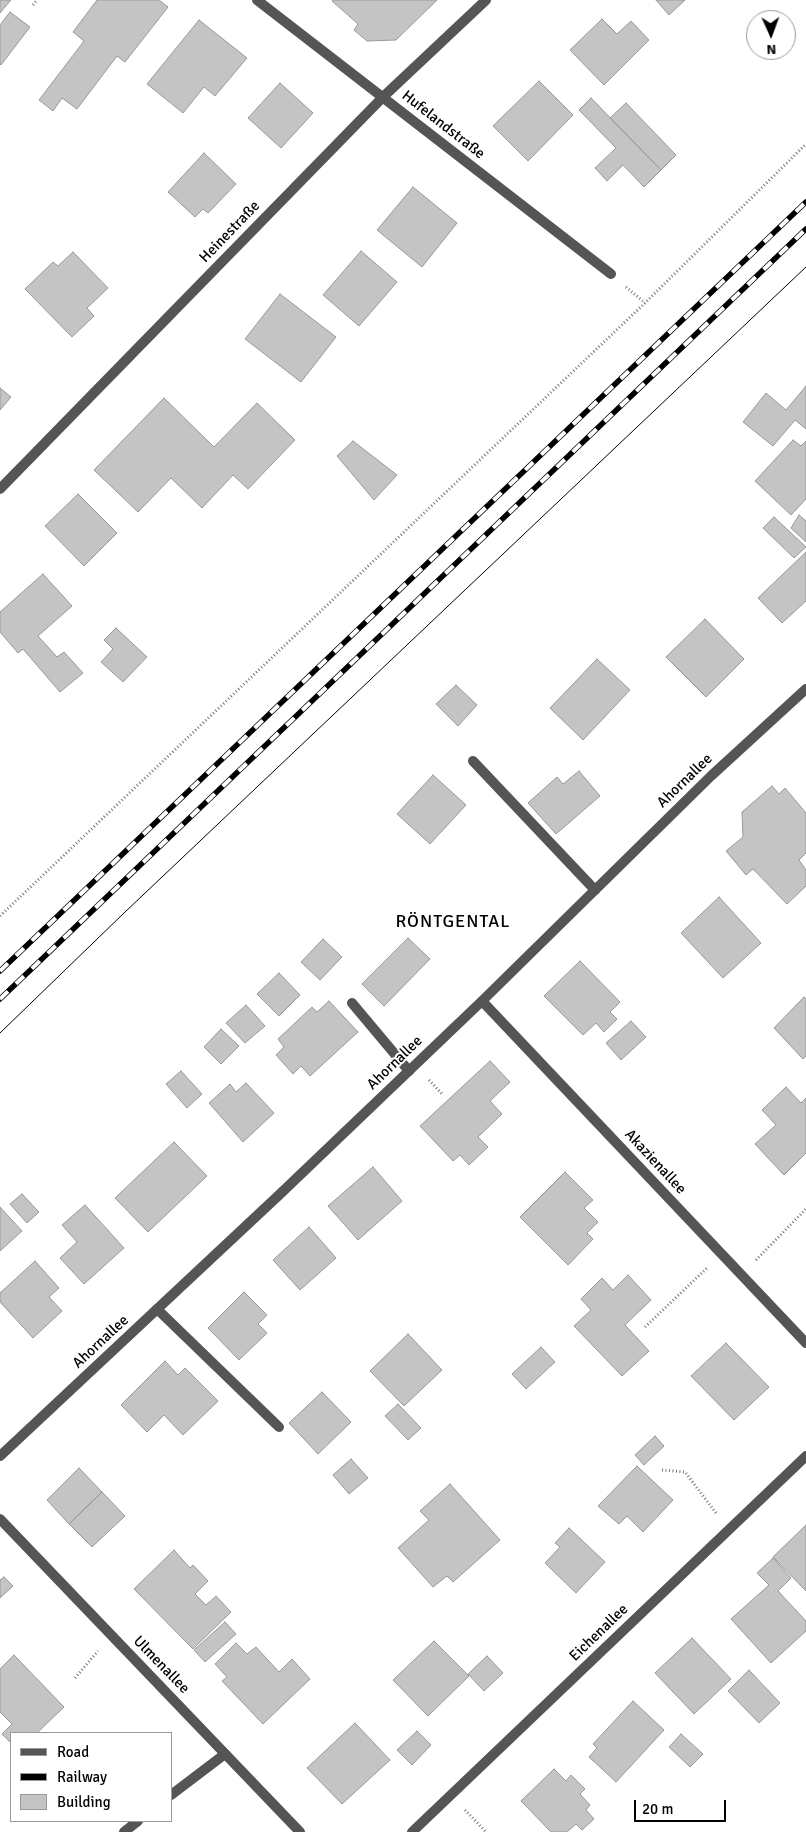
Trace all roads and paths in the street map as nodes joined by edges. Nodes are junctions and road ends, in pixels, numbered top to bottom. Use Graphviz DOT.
graph roads {
  1 [pos="37,0"];
  2 [pos="257,0"];
  3 [pos="486,0"];
  4 [pos="33,5"];
  5 [pos="383,97"];
  6 [pos="806,144"];
  7 [pos="611,274"];
  8 [pos="0,489"];
  9 [pos="806,689"];
  10 [pos="473,761"];
  11 [pos="595,890"];
  12 [pos="0,916"];
  13 [pos="482,1001"];
  14 [pos="352,1002"];
  15 [pos="409,1071"];
  16 [pos="806,1209"];
  17 [pos="721,1253"];
  18 [pos="742,1275"];
  19 [pos="157,1309"];
  20 [pos="645,1327"];
  21 [pos="806,1343"];
  22 [pos="279,1426"];
  23 [pos="0,1456"];
  24 [pos="806,1456"];
  25 [pos="662,1470"];
  26 [pos="0,1519"];
  27 [pos="729,1530"];
  28 [pos="111,1635"];
  29 [pos="74,1678"];
  30 [pos="225,1754"];
  31 [pos="172,1794"];
  32 [pos="452,1794"];
  33 [pos="137,1822"];
  34 [pos="124,1832"];
  35 [pos="300,1832"];
  36 [pos="412,1832"];
  37 [pos="486,1832"];
  1 -- 4 [label="path"];
  2 -- 5 [label="street, Hufelandstraße"];
  3 -- 5 [label="street, Heinestraße"];
  5 -- 7 [label="street, Hufelandstraße"];
  5 -- 8 [label="street, Heinestraße"];
  6 -- 12 [label="path"];
  9 -- 11 [label="street, Ahornallee"];
  10 -- 11 [label="street"];
  11 -- 13 [label="street, Ahornallee"];
  13 -- 15 [label="street, Ahornallee"];
  13 -- 17 [label="street, Akazienallee"];
  14 -- 15 [label="street"];
  15 -- 19 [label="street, Ahornallee"];
  16 -- 18 [label="path"];
  17 -- 18 [label="street, Akazienallee"];
  17 -- 20 [label="path"];
  18 -- 21 [label="street, Akazienallee"];
  19 -- 22 [label="street"];
  19 -- 23 [label="street, Ahornallee"];
  24 -- 27 [label="street, Eichenallee"];
  25 -- 27 [label="path"];
  26 -- 28 [label="street, Ulmenallee"];
  27 -- 32 [label="street, Eichenallee"];
  28 -- 29 [label="path"];
  28 -- 30 [label="street, Ulmenallee"];
  30 -- 31 [label="street"];
  30 -- 35 [label="street, Ulmenallee"];
  32 -- 36 [label="street, Eichenallee"];
  32 -- 37 [label="path"];
  33 -- 34 [label="street"];
}
